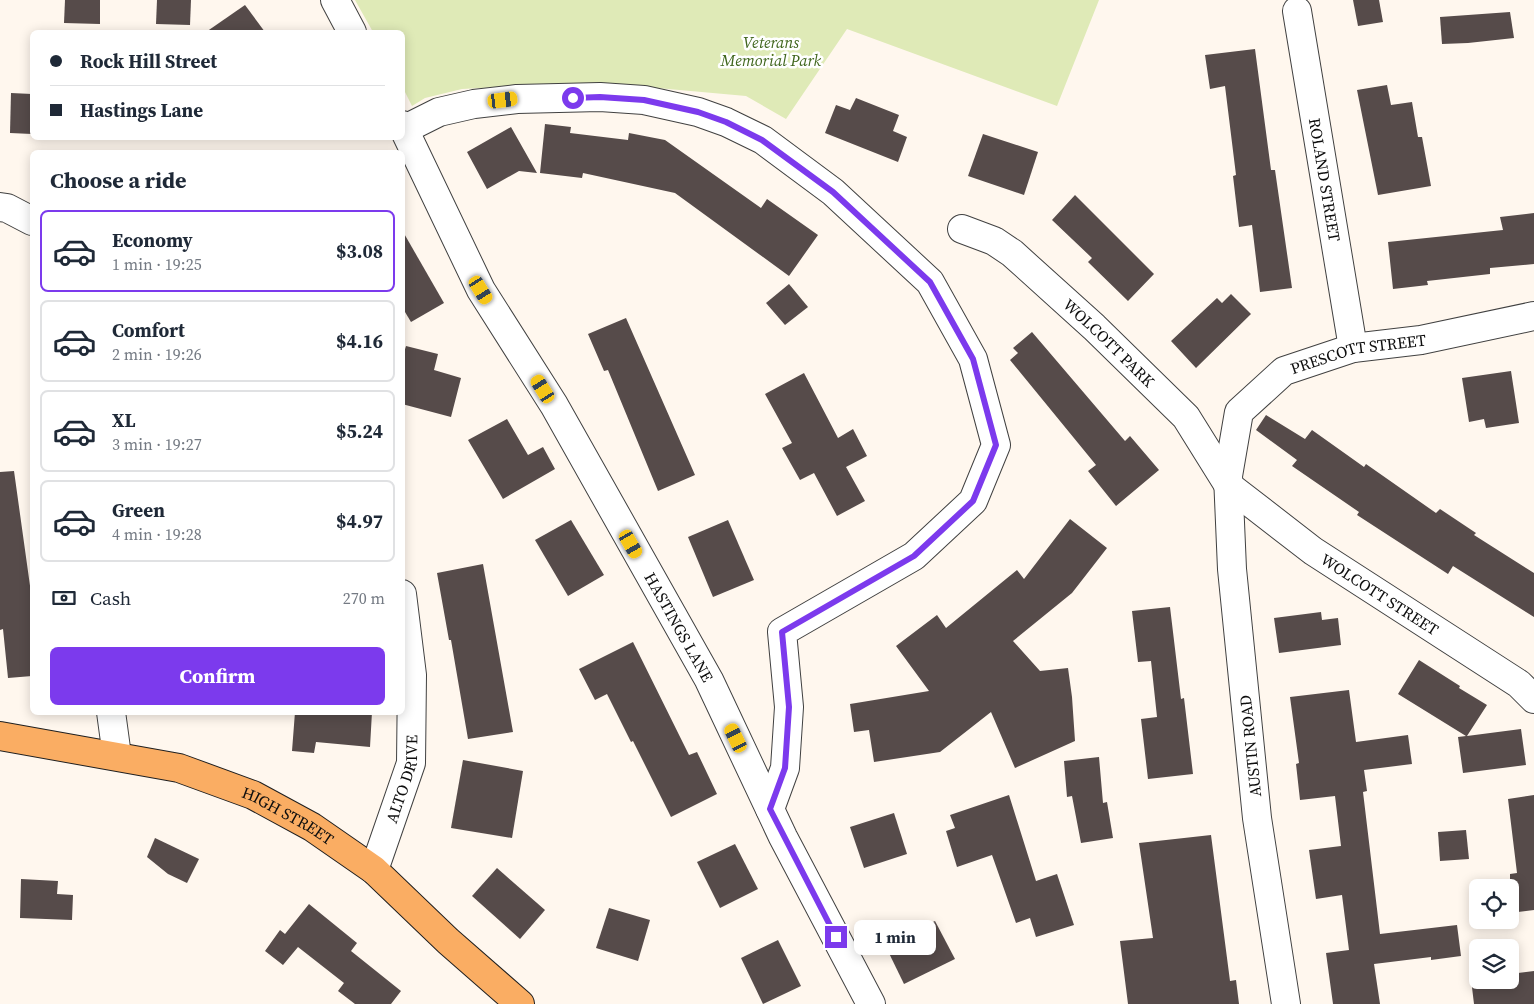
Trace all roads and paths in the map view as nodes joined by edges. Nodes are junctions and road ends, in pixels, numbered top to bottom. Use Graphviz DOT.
graph roads {
  1 [pos="334,0"];
  2 [pos="1296,12"];
  3 [pos="351,30"];
  4 [pos="405,127"];
  5 [pos="405,129"];
  6 [pos="0,207"];
  7 [pos="30,220"];
  8 [pos="962,229"];
  9 [pos="1534,316"];
  10 [pos="1353,348"];
  11 [pos="1228,486"];
  12 [pos="405,618"];
  13 [pos="1534,700"];
  14 [pos="112,715"];
  15 [pos="0,736"];
  16 [pos="116,756"];
  17 [pos="770,809"];
  18 [pos="374,870"];
  19 [pos="520,1004"];
  20 [pos="871,1004"];
  21 [pos="1286,1004"];
  1 -- 3 [label="street"];
  2 -- 10 [label="street, ROLAND STREET"];
  4 -- 17 [label="street"];
  5 -- 17 [label="street, HASTINGS LANE"];
  6 -- 7 [label="street"];
  8 -- 11 [label="street, WOLCOTT PARK"];
  9 -- 10 [label="street, PRESCOTT STREET"];
  10 -- 11 [label="street, PRESCOTT STREET"];
  11 -- 13 [label="street, WOLCOTT STREET"];
  11 -- 21 [label="street, AUSTIN ROAD"];
  12 -- 18 [label="street, ALTO DRIVE"];
  14 -- 16 [label="street"];
  15 -- 16 [label="main road, HIGH STREET"];
  16 -- 18 [label="main road, HIGH STREET"];
  17 -- 20 [label="street, HASTINGS LANE"];
  18 -- 19 [label="main road, HIGH STREET"];
}
